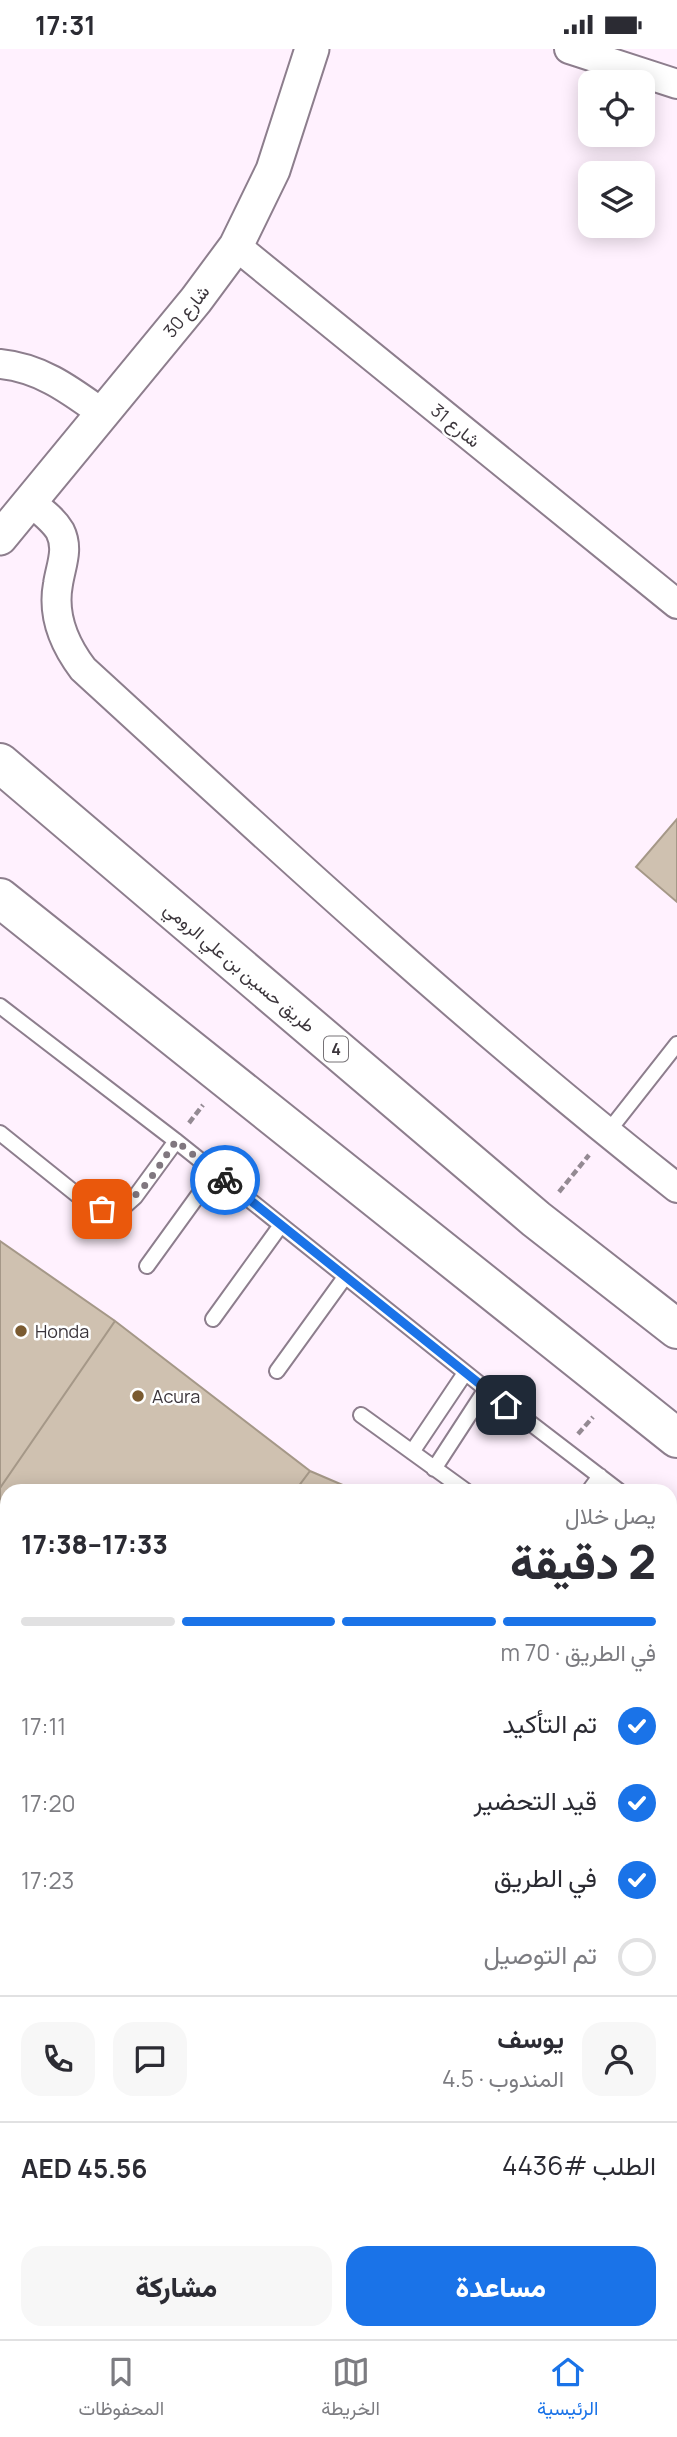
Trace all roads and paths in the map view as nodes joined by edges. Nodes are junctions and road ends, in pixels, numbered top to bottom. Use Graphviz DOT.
graph roads {
  1 [pos="312,49"];
  2 [pos="569,49"];
  3 [pos="628,58"];
  4 [pos="677,84"];
  5 [pos="236,246"];
  6 [pos="0,364"];
  7 [pos="102,414"];
  8 [pos="29,501"];
  9 [pos="0,538"];
  10 [pos="677,604"];
  11 [pos="0,763"];
  12 [pos="0,898"];
  13 [pos="0,1006"];
  14 [pos="677,1044"];
  15 [pos="225,1076"];
  16 [pos="0,1133"];
  17 [pos="607,1133"];
  18 [pos="176,1141"];
  19 [pos="215,1172"];
  20 [pos="677,1188"];
  21 [pos="536,1219"];
  22 [pos="281,1225"];
  23 [pos="147,1266"];
  24 [pos="345,1277"];
  25 [pos="213,1319"];
  26 [pos="677,1329"];
  27 [pos="277,1371"];
  28 [pos="465,1373"];
  29 [pos="486,1389"];
  30 [pos="616,1389"];
  31 [pos="360,1415"];
  32 [pos="677,1438"];
  33 [pos="566,1450"];
  34 [pos="412,1452"];
  35 [pos="434,1469"];
  36 [pos="600,1476"];
  37 [pos="456,1484"];
  38 [pos="594,1484"];
  39 [pos="610,1484"];
  1 -- 5 [label="street, شارع 30"];
  2 -- 3 [label="street"];
  3 -- 4 [label="street"];
  5 -- 7 [label="street, شارع 30"];
  5 -- 10 [label="street, شارع 31"];
  6 -- 7 [label="street"];
  7 -- 8 [label="street, شارع 30"];
  8 -- 9 [label="street, شارع 30"];
  8 -- 17 [label="street"];
  11 -- 21 [label="highway, طريق حسين بن علي الرومي / 4"];
  12 -- 15 [label="highway"];
  13 -- 18 [label="lane"];
  14 -- 17 [label="lane"];
  15 -- 18 [label="path"];
  15 -- 30 [label="highway"];
  16 -- 18 [label="lane"];
  17 -- 20 [label="street"];
  17 -- 21 [label="path"];
  18 -- 19 [label="lane"];
  19 -- 22 [label="lane"];
  19 -- 23 [label="lane"];
  21 -- 26 [label="highway, طريق حسين بن علي الرومي / 4"];
  22 -- 24 [label="lane"];
  22 -- 25 [label="lane"];
  24 -- 27 [label="lane"];
  24 -- 28 [label="lane"];
  28 -- 29 [label="lane"];
  28 -- 34 [label="lane"];
  29 -- 33 [label="lane"];
  29 -- 35 [label="lane"];
  30 -- 32 [label="highway"];
  30 -- 33 [label="path"];
  31 -- 34 [label="lane"];
  33 -- 36 [label="lane"];
  34 -- 35 [label="lane"];
  35 -- 37 [label="lane"];
  36 -- 38 [label="lane"];
  36 -- 39 [label="lane"];
}
